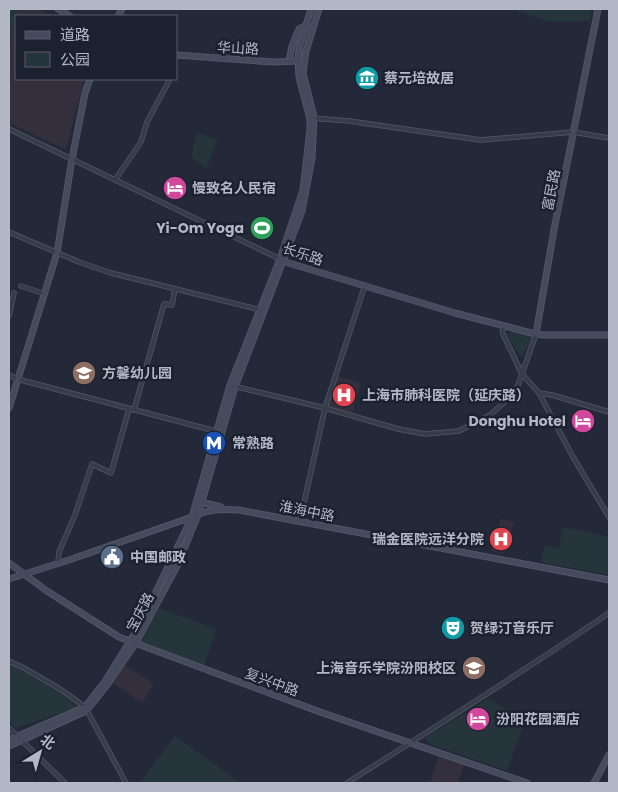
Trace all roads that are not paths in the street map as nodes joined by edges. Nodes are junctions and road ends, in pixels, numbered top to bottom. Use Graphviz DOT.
graph roads {
  1 [pos="311,9"];
  2 [pos="319,9"];
  3 [pos="598,9"];
  4 [pos="306,24"];
  5 [pos="178,55"];
  6 [pos="305,60"];
  7 [pos="289,61"];
  8 [pos="298,61"];
  9 [pos="90,80"];
  10 [pos="169,80"];
  11 [pos="312,118"];
  12 [pos="9,129"];
  13 [pos="573,132"];
  14 [pos="310,135"];
  15 [pos="609,138"];
  16 [pos="72,159"];
  17 [pos="115,180"];
  18 [pos="9,232"];
  19 [pos="57,253"];
  20 [pos="282,260"];
  21 [pos="365,285"];
  22 [pos="21,286"];
  23 [pos="175,289"];
  24 [pos="14,293"];
  25 [pos="45,294"];
  26 [pos="262,310"];
  27 [pos="9,316"];
  28 [pos="502,325"];
  29 [pos="536,334"];
  30 [pos="609,335"];
  31 [pos="522,374"];
  32 [pos="9,375"];
  33 [pos="17,379"];
  34 [pos="233,386"];
  35 [pos="540,393"];
  36 [pos="9,408"];
  37 [pos="326,408"];
  38 [pos="129,409"];
  39 [pos="134,410"];
  40 [pos="609,412"];
  41 [pos="220,432"];
  42 [pos="202,502"];
  43 [pos="229,509"];
  44 [pos="198,515"];
  45 [pos="609,517"];
  46 [pos="192,518"];
  47 [pos="300,522"];
  48 [pos="9,563"];
  49 [pos="58,564"];
  50 [pos="23,575"];
  51 [pos="9,578"];
  52 [pos="609,580"];
  53 [pos="609,613"];
  54 [pos="132,642"];
  55 [pos="9,661"];
  56 [pos="85,709"];
  57 [pos="9,728"];
  58 [pos="20,738"];
  59 [pos="9,740"];
  60 [pos="409,743"];
  61 [pos="9,746"];
  62 [pos="609,755"];
  63 [pos="65,783"];
  64 [pos="126,783"];
  65 [pos="347,783"];
  66 [pos="527,783"];
  67 [pos="594,783"];
  1 -- 4 [label="main road"];
  2 -- 6 [label="main road"];
  3 -- 13 [label="main road, 富民路"];
  4 -- 7 [label="main road"];
  4 -- 8 [label="main road"];
  5 -- 7 [label="main road, 华山路"];
  6 -- 8 [label="main road, 华山路"];
  6 -- 11 [label="main road"];
  7 -- 8 [label="main road, 华山路"];
  8 -- 11 [label="main road"];
  8 -- 14 [label="main road"];
  9 -- 16 [label="main road"];
  10 -- 17 [label="street"];
  11 -- 13 [label="street"];
  11 -- 14 [label="main road"];
  11 -- 20 [label="main road"];
  12 -- 16 [label="street, 长乐路"];
  13 -- 15 [label="street"];
  13 -- 29 [label="main road, 富民路"];
  14 -- 20 [label="main road"];
  16 -- 17 [label="street, 长乐路"];
  16 -- 19 [label="main road"];
  17 -- 20 [label="street, 长乐路"];
  18 -- 19 [label="street"];
  19 -- 23 [label="street"];
  19 -- 25 [label="main road"];
  20 -- 21 [label="main road, 长乐路"];
  20 -- 26 [label="main road"];
  21 -- 28 [label="main road, 长乐路"];
  21 -- 37 [label="street"];
  22 -- 25 [label="street"];
  23 -- 26 [label="street"];
  23 -- 39 [label="street"];
  24 -- 27 [label="street"];
  25 -- 33 [label="main road"];
  26 -- 34 [label="main road"];
  28 -- 29 [label="main road, 长乐路"];
  28 -- 31 [label="street"];
  29 -- 30 [label="main road, 长乐路"];
  29 -- 31 [label="street, 富民路"];
  31 -- 35 [label="street"];
  31 -- 37 [label="street, 富民路"];
  32 -- 33 [label="street"];
  33 -- 36 [label="main road"];
  33 -- 38 [label="street"];
  34 -- 37 [label="street, 富民路"];
  34 -- 41 [label="main road"];
  35 -- 40 [label="street"];
  35 -- 45 [label="street"];
  37 -- 47 [label="street"];
  38 -- 39 [label="street"];
  38 -- 49 [label="street"];
  39 -- 41 [label="street"];
  41 -- 42 [label="main road"];
  41 -- 46 [label="main road"];
  42 -- 43 [label="main road"];
  42 -- 44 [label="main road"];
  43 -- 44 [label="main road, 淮海中路"];
  43 -- 47 [label="main road, 淮海中路"];
  44 -- 46 [label="main road, 淮海中路"];
  44 -- 54 [label="main road, 宝庆路"];
  46 -- 49 [label="main road, 淮海中路"];
  46 -- 54 [label="main road, 宝庆路"];
  47 -- 52 [label="main road, 淮海中路"];
  48 -- 50 [label="main road, 复兴中路"];
  49 -- 50 [label="main road, 淮海中路"];
  50 -- 51 [label="main road, 淮海中路"];
  50 -- 54 [label="main road, 复兴中路"];
  53 -- 60 [label="street"];
  54 -- 56 [label="main road, 宝庆路"];
  54 -- 60 [label="main road, 复兴中路"];
  55 -- 56 [label="street"];
  56 -- 58 [label="main road"];
  56 -- 64 [label="street"];
  57 -- 58 [label="street"];
  58 -- 59 [label="main road"];
  58 -- 61 [label="main road"];
  58 -- 63 [label="street"];
  60 -- 65 [label="street"];
  60 -- 66 [label="main road, 复兴中路"];
  62 -- 67 [label="main road"];
}
